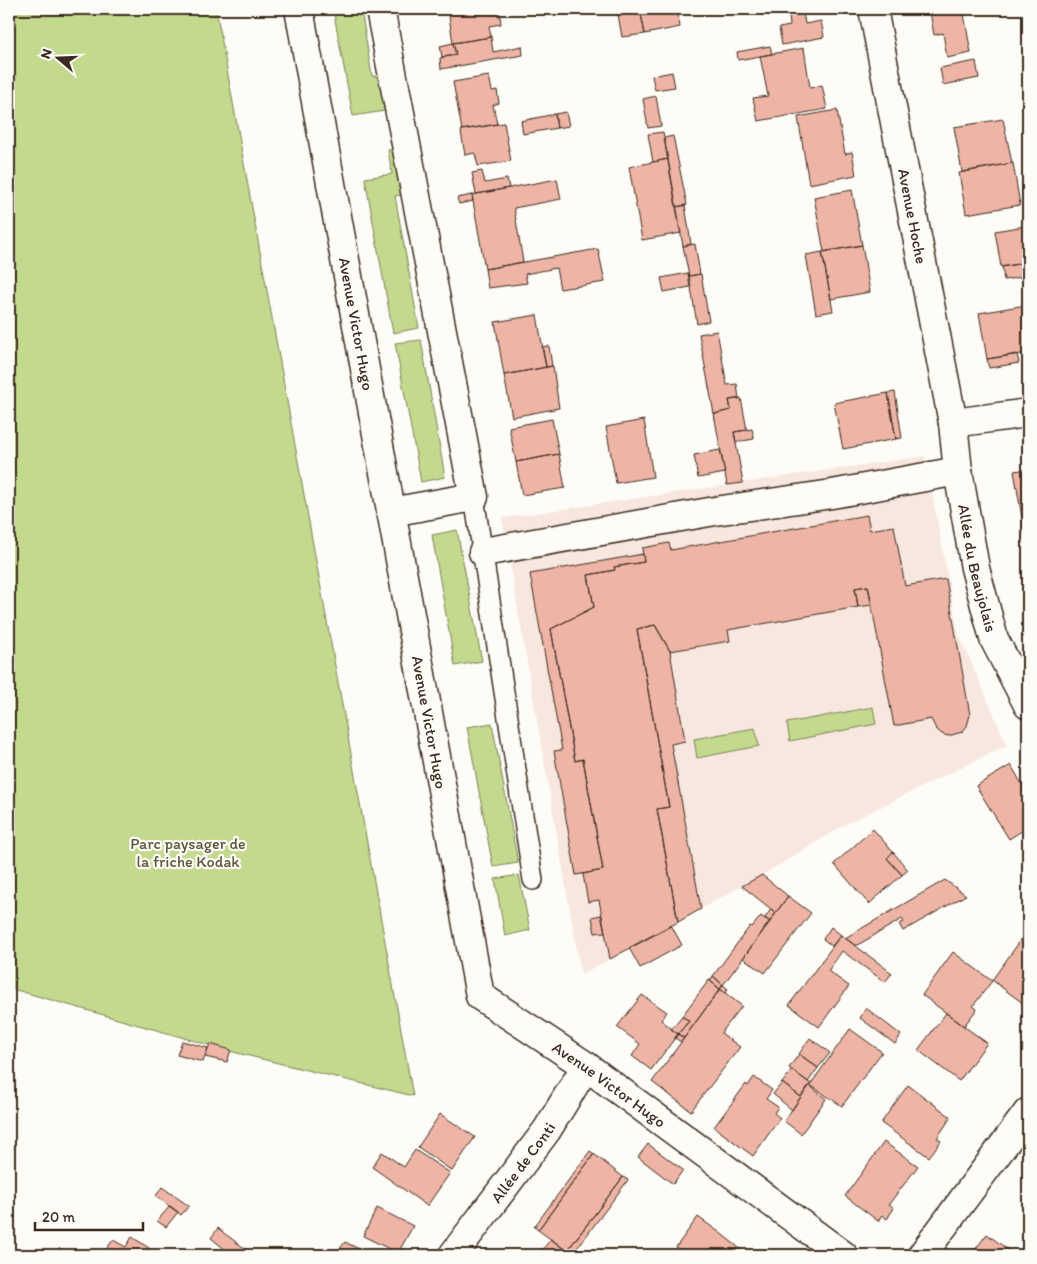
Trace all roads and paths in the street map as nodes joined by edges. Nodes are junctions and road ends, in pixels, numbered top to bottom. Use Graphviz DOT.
graph roads {
  1 [pos="299,9"];
  2 [pos="380,9"];
  3 [pos="874,9"];
  4 [pos="1028,412"];
  5 [pos="952,423"];
  6 [pos="958,471"];
  7 [pos="474,497"];
  8 [pos="391,512"];
  9 [pos="482,552"];
  10 [pos="1028,705"];
  11 [pos="533,880"];
  12 [pos="586,1066"];
  13 [pos="1028,1112"];
  14 [pos="453,1255"];
  15 [pos="843,1255"];
  16 [pos="922,1255"];
  1 -- 8 [label="street, Avenue Victor Hugo"];
  2 -- 7 [label="street"];
  3 -- 5 [label="street, Avenue Hoche"];
  4 -- 5 [label="street"];
  5 -- 6 [label="street, Allée du Beaujolais"];
  6 -- 9 [label="street"];
  6 -- 10 [label="street, Allée du Beaujolais"];
  7 -- 8 [label="street"];
  7 -- 9 [label="lane"];
  8 -- 12 [label="street, Avenue Victor Hugo"];
  9 -- 11 [label="lane"];
  12 -- 14 [label="street, Allée de Conti"];
  12 -- 15 [label="street, Avenue Victor Hugo"];
  13 -- 16 [label="street"];
}
